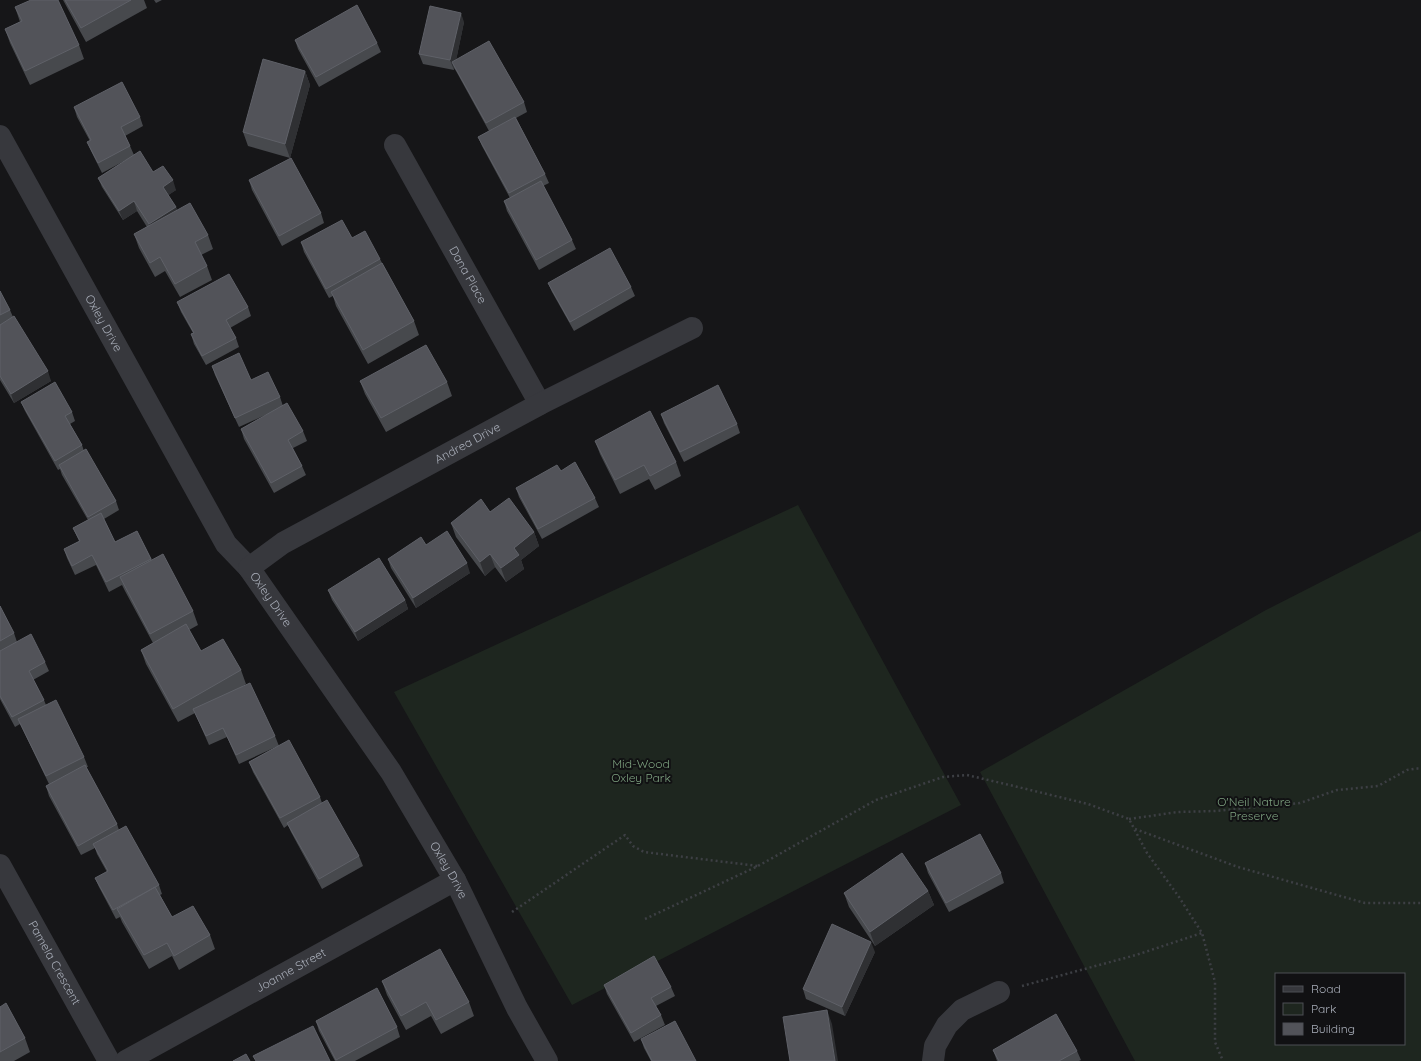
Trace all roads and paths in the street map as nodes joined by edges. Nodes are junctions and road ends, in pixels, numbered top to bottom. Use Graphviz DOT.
graph roads {
  1 [pos="0,136"];
  2 [pos="395,145"];
  3 [pos="692,328"];
  4 [pos="540,404"];
  5 [pos="249,568"];
  6 [pos="1421,768"];
  7 [pos="1129,819"];
  8 [pos="1134,829"];
  9 [pos="0,865"];
  10 [pos="758,866"];
  11 [pos="455,880"];
  12 [pos="1421,903"];
  13 [pos="512,912"];
  14 [pos="645,919"];
  15 [pos="1202,933"];
  16 [pos="999,992"];
  17 [pos="109,1061"];
  18 [pos="126,1061"];
  19 [pos="547,1061"];
  20 [pos="933,1061"];
  21 [pos="1223,1061"];
  1 -- 5 [label="street, Oxley Drive"];
  2 -- 4 [label="street, Dana Place"];
  3 -- 4 [label="street, Andrea Drive"];
  4 -- 5 [label="street, Andrea Drive"];
  5 -- 11 [label="street, Oxley Drive"];
  6 -- 7 [label="path"];
  7 -- 8 [label="path"];
  7 -- 10 [label="path"];
  8 -- 12 [label="path"];
  8 -- 15 [label="path"];
  9 -- 17 [label="street, Pamela Crescent"];
  10 -- 13 [label="path"];
  10 -- 14 [label="path"];
  11 -- 18 [label="street, Joanne Street"];
  11 -- 19 [label="street, Oxley Drive"];
  15 -- 16 [label="path"];
  15 -- 21 [label="path"];
  16 -- 20 [label="street"];
}
